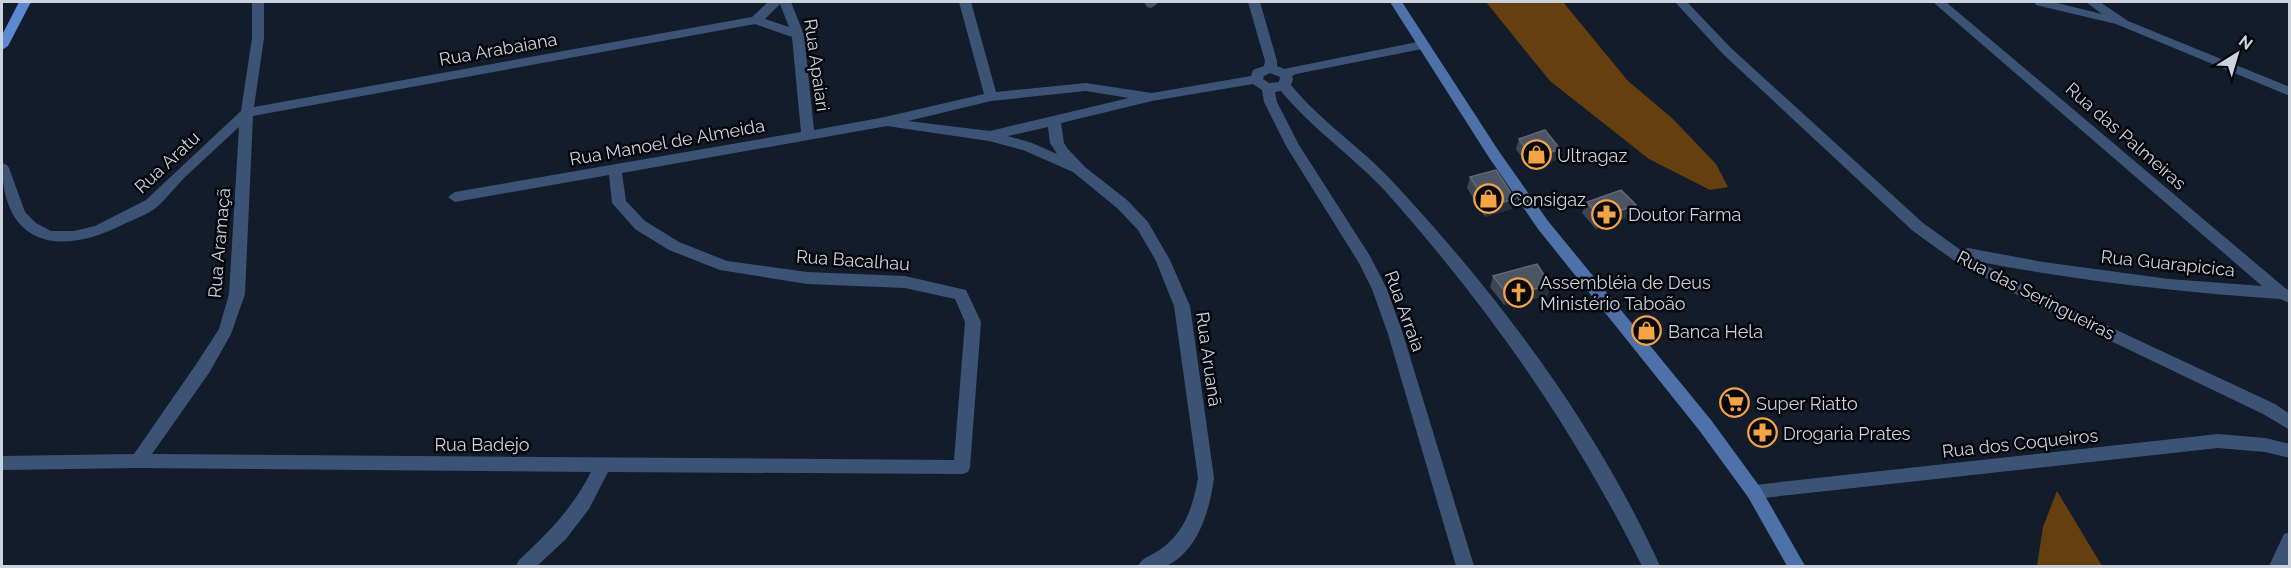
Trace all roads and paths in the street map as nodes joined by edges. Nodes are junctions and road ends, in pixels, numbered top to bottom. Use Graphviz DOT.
graph roads {
  1 [pos="24,2"];
  2 [pos="258,2"];
  3 [pos="775,2"];
  4 [pos="785,2"];
  5 [pos="965,2"];
  6 [pos="1254,2"];
  7 [pos="1396,2"];
  8 [pos="1681,2"];
  9 [pos="1939,2"];
  10 [pos="2040,2"];
  11 [pos="2092,2"];
  12 [pos="756,20"];
  13 [pos="2124,24"];
  14 [pos="798,35"];
  15 [pos="1422,45"];
  16 [pos="2,46"];
  17 [pos="1270,68"];
  18 [pos="1285,79"];
  19 [pos="1262,84"];
  20 [pos="2289,92"];
  21 [pos="991,97"];
  22 [pos="1152,97"];
  23 [pos="247,112"];
  24 [pos="885,122"];
  25 [pos="1054,122"];
  26 [pos="808,135"];
  27 [pos="990,136"];
  28 [pos="2,168"];
  29 [pos="615,169"];
  30 [pos="1080,170"];
  31 [pos="455,197"];
  32 [pos="1961,258"];
  33 [pos="2043,268"];
  34 [pos="2287,295"];
  35 [pos="2043,302"];
  36 [pos="2289,423"];
  37 [pos="2289,451"];
  38 [pos="138,461"];
  39 [pos="2,463"];
  40 [pos="603,464"];
  41 [pos="962,466"];
  42 [pos="1754,492"];
  43 [pos="2289,540"];
  44 [pos="525,567"];
  45 [pos="1147,567"];
  46 [pos="1465,567"];
  47 [pos="1651,567"];
  48 [pos="1796,567"];
  49 [pos="2278,567"];
  1 -- 16 [label="main road"];
  2 -- 23 [label="street, Rua Aramaçã"];
  3 -- 12 [label="street"];
  4 -- 14 [label="street, Rua Apaiari"];
  5 -- 21 [label="street"];
  6 -- 17 [label="street"];
  7 -- 15 [label="main road"];
  8 -- 32 [label="street, Rua das Seringueiras"];
  9 -- 34 [label="street, Rua das Palmeiras"];
  10 -- 13 [label="street"];
  11 -- 13 [label="street"];
  12 -- 14 [label="street, Rua Arabaiana"];
  12 -- 23 [label="street, Rua Arabaiana"];
  13 -- 20 [label="street"];
  14 -- 26 [label="street, Rua Apaiari"];
  15 -- 18 [label="street"];
  15 -- 42 [label="main road"];
  17 -- 18 [label="street"];
  17 -- 19 [label="street"];
  18 -- 19 [label="street, Rua Manoel de Almeida"];
  18 -- 47 [label="street"];
  19 -- 22 [label="street, Rua Manoel de Almeida"];
  19 -- 46 [label="street, Rua Arraia"];
  21 -- 22 [label="street, Rua Manoel de Almeida"];
  21 -- 24 [label="street, Rua Manoel de Almeida"];
  22 -- 25 [label="street, Rua Manoel de Almeida"];
  23 -- 28 [label="street, Rua Aratu"];
  23 -- 38 [label="street, Rua Aramaçã"];
  24 -- 26 [label="street, Rua Manoel de Almeida"];
  24 -- 27 [label="street, Rua Manoel de Almeida"];
  25 -- 27 [label="street, Rua Manoel de Almeida"];
  25 -- 30 [label="street, Rua Aruanã"];
  26 -- 29 [label="street, Rua Manoel de Almeida"];
  27 -- 30 [label="street, Rua Aruanã"];
  29 -- 31 [label="street, Rua Manoel de Almeida"];
  29 -- 41 [label="street, Rua Bacalhau"];
  30 -- 45 [label="street, Rua Aruanã"];
  32 -- 33 [label="street, Rua Guarapicica"];
  32 -- 35 [label="street, Rua das Seringueiras"];
  33 -- 34 [label="street, Rua Guarapicica"];
  33 -- 35 [label="street"];
  35 -- 36 [label="street, Rua das Seringueiras"];
  37 -- 42 [label="street, Rua dos Coqueiros"];
  38 -- 39 [label="street, Rua Badejo"];
  38 -- 40 [label="street, Rua Badejo"];
  40 -- 41 [label="street, Rua Badejo"];
  40 -- 44 [label="street"];
  42 -- 48 [label="main road"];
  43 -- 49 [label="street"];
}
